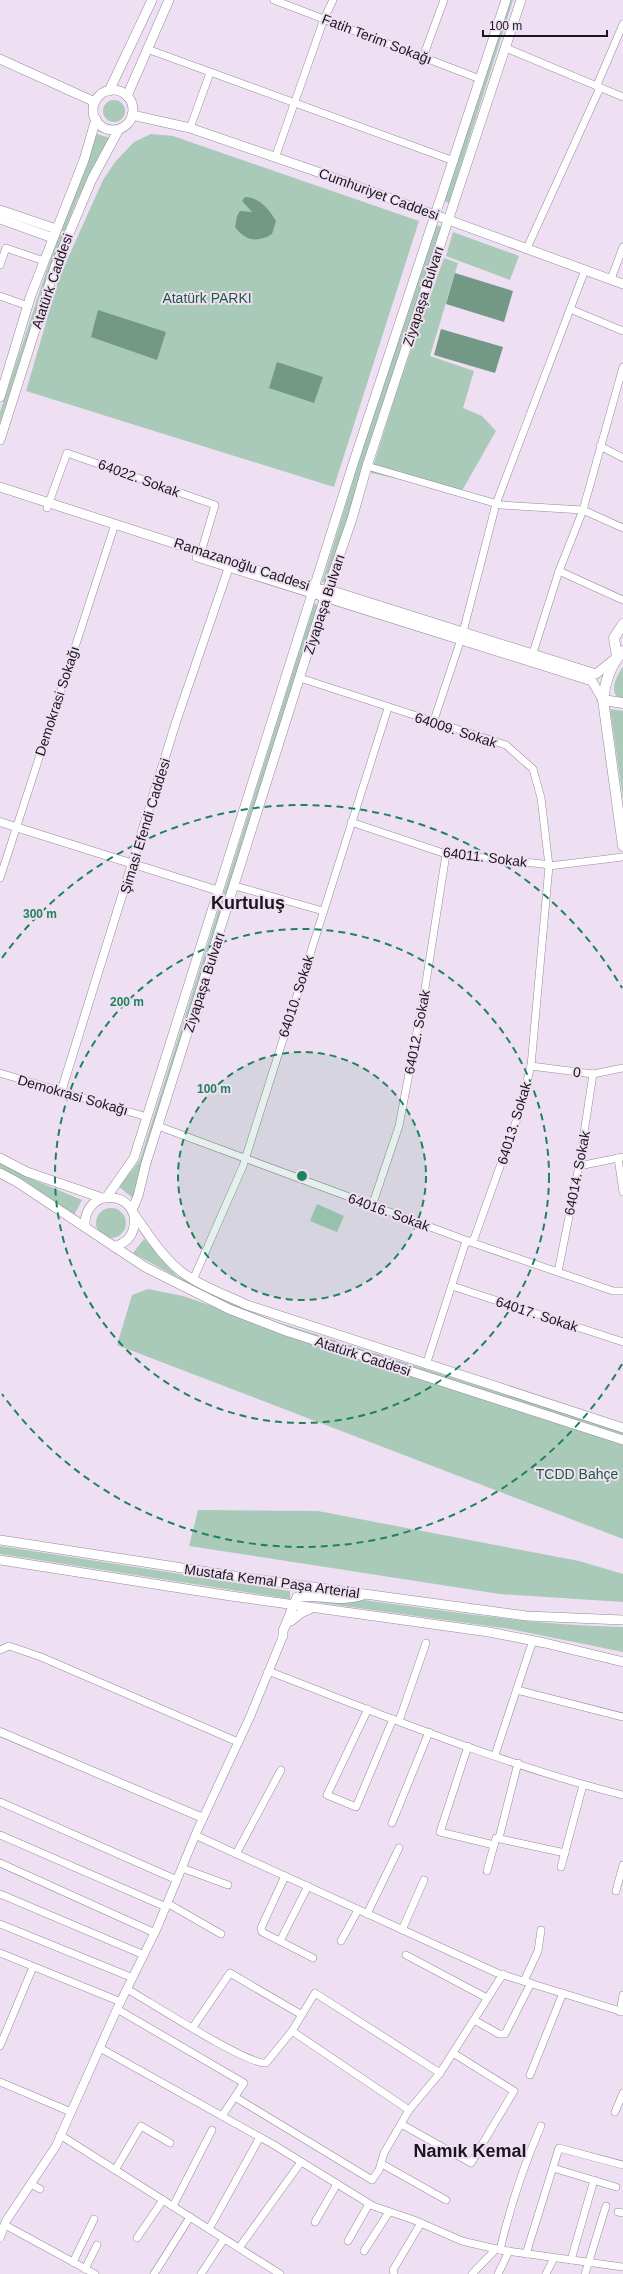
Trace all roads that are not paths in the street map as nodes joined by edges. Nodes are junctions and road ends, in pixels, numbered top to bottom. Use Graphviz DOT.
graph roads {
  1 [pos="152,0"];
  2 [pos="169,0"];
  3 [pos="274,0"];
  4 [pos="333,0"];
  5 [pos="444,0"];
  6 [pos="506,0"];
  7 [pos="522,0"];
  8 [pos="324,19"];
  9 [pos="623,24"];
  10 [pos="506,48"];
  11 [pos="147,49"];
  12 [pos="423,57"];
  13 [pos="0,59"];
  14 [pos="210,73"];
  15 [pos="480,79"];
  16 [pos="597,85"];
  17 [pos="109,91"];
  18 [pos="127,96"];
  19 [pos="623,97"];
  20 [pos="95,102"];
  21 [pos="295,103"];
  22 [pos="132,114"];
  23 [pos="96,119"];
  24 [pos="190,128"];
  25 [pos="119,129"];
  26 [pos="275,158"];
  27 [pos="454,161"];
  28 [pos="0,210"];
  29 [pos="435,214"];
  30 [pos="0,219"];
  31 [pos="448,219"];
  32 [pos="55,234"];
  33 [pos="623,247"];
  34 [pos="528,248"];
  35 [pos="44,261"];
  36 [pos="0,265"];
  37 [pos="585,270"];
  38 [pos="611,279"];
  39 [pos="623,284"];
  40 [pos="0,296"];
  41 [pos="28,306"];
  42 [pos="570,309"];
  43 [pos="623,331"];
  44 [pos="623,367"];
  45 [pos="620,387"];
  46 [pos="0,397"];
  47 [pos="0,440"];
  48 [pos="600,446"];
  49 [pos="623,458"];
  50 [pos="367,466"];
  51 [pos="0,487"];
  52 [pos="0,492"];
  53 [pos="496,504"];
  54 [pos="48,505"];
  55 [pos="583,510"];
  56 [pos="114,527"];
  57 [pos="623,528"];
  58 [pos="200,555"];
  59 [pos="230,564"];
  60 [pos="559,571"];
  61 [pos="314,591"];
  62 [pos="326,594"];
  63 [pos="623,600"];
  64 [pos="623,624"];
  65 [pos="462,636"];
  66 [pos="621,656"];
  67 [pos="531,658"];
  68 [pos="300,678"];
  69 [pos="603,700"];
  70 [pos="623,703"];
  71 [pos="388,708"];
  72 [pos="433,723"];
  73 [pos="0,822"];
  74 [pos="351,822"];
  75 [pos="15,827"];
  76 [pos="623,846"];
  77 [pos="446,854"];
  78 [pos="623,857"];
  79 [pos="134,864"];
  80 [pos="549,866"];
  81 [pos="0,878"];
  82 [pos="235,886"];
  83 [pos="219,891"];
  84 [pos="323,911"];
  85 [pos="531,1066"];
  86 [pos="623,1068"];
  87 [pos="0,1074"];
  88 [pos="593,1074"];
  89 [pos="61,1092"];
  90 [pos="147,1116"];
  91 [pos="158,1126"];
  92 [pos="620,1157"];
  93 [pos="0,1158"];
  94 [pos="244,1159"];
  95 [pos="579,1166"];
  96 [pos="0,1173"];
  97 [pos="623,1192"];
  98 [pos="104,1198"];
  99 [pos="372,1206"];
  100 [pos="133,1212"];
  101 [pos="85,1227"];
  102 [pos="470,1242"];
  103 [pos="114,1247"];
  104 [pos="558,1272"];
  105 [pos="193,1280"];
  106 [pos="452,1286"];
  107 [pos="623,1291"];
  108 [pos="623,1342"];
  109 [pos="426,1364"];
  110 [pos="623,1428"];
  111 [pos="623,1440"];
  112 [pos="0,1540"];
  113 [pos="0,1560"];
  114 [pos="265,1581"];
  115 [pos="364,1594"];
  116 [pos="275,1602"];
  117 [pos="297,1602"];
  118 [pos="312,1608"];
  119 [pos="623,1620"];
  120 [pos="289,1621"];
  121 [pos="283,1636"];
  122 [pos="537,1641"];
  123 [pos="426,1643"];
  124 [pos="0,1650"];
  125 [pos="623,1662"];
  126 [pos="268,1671"];
  127 [pos="517,1690"];
  128 [pos="368,1709"];
  129 [pos="623,1717"];
  130 [pos="396,1720"];
  131 [pos="0,1732"];
  132 [pos="430,1732"];
  133 [pos="238,1742"];
  134 [pos="468,1746"];
  135 [pos="495,1755"];
  136 [pos="518,1763"];
  137 [pos="281,1770"];
  138 [pos="583,1785"];
  139 [pos="623,1795"];
  140 [pos="0,1802"];
  141 [pos="203,1818"];
  142 [pos="392,1823"];
  143 [pos="0,1835"];
  144 [pos="195,1835"];
  145 [pos="499,1838"];
  146 [pos="494,1845"];
  147 [pos="399,1848"];
  148 [pos="565,1853"];
  149 [pos="236,1854"];
  150 [pos="0,1863"];
  151 [pos="623,1865"];
  152 [pos="561,1867"];
  153 [pos="182,1868"];
  154 [pos="487,1871"];
  155 [pos="285,1876"];
  156 [pos="177,1880"];
  157 [pos="424,1880"];
  158 [pos="228,1885"];
  159 [pos="308,1886"];
  160 [pos="616,1890"];
  161 [pos="0,1894"];
  162 [pos="166,1905"];
  163 [pos="358,1910"];
  164 [pos="368,1914"];
  165 [pos="0,1924"];
  166 [pos="402,1930"];
  167 [pos="541,1930"];
  168 [pos="155,1933"];
  169 [pos="221,1934"];
  170 [pos="280,1941"];
  171 [pos="341,1941"];
  172 [pos="0,1953"];
  173 [pos="144,1955"];
  174 [pos="406,1955"];
  175 [pos="313,1958"];
  176 [pos="33,1967"];
  177 [pos="503,1974"];
  178 [pos="133,1978"];
  179 [pos="528,1982"];
  180 [pos="127,1989"];
  181 [pos="563,1993"];
  182 [pos="623,1995"];
  183 [pos="488,1998"];
  184 [pos="119,2006"];
  185 [pos="621,2012"];
  186 [pos="302,2015"];
  187 [pos="474,2020"];
  188 [pos="193,2028"];
  189 [pos="292,2031"];
  190 [pos="0,2046"];
  191 [pos="100,2048"];
  192 [pos="453,2053"];
  193 [pos="440,2073"];
  194 [pos="530,2075"];
  195 [pos="0,2082"];
  196 [pos="623,2093"];
  197 [pos="235,2096"];
  198 [pos="409,2110"];
  199 [pos="71,2112"];
  200 [pos="615,2112"];
  201 [pos="222,2116"];
  202 [pos="401,2124"];
  203 [pos="541,2126"];
  204 [pos="212,2130"];
  205 [pos="60,2135"];
  206 [pos="260,2137"];
  207 [pos="170,2144"];
  208 [pos="301,2162"];
  209 [pos="382,2164"];
  210 [pos="623,2165"];
  211 [pos="553,2168"];
  212 [pos="115,2170"];
  213 [pos="594,2180"];
  214 [pos="31,2184"];
  215 [pos="337,2184"];
  216 [pos="616,2187"];
  217 [pos="40,2189"];
  218 [pos="163,2200"];
  219 [pos="446,2200"];
  220 [pos="369,2204"];
  221 [pos="173,2206"];
  222 [pos="606,2206"];
  223 [pos="389,2212"];
  224 [pos="190,2217"];
  225 [pos="94,2219"];
  226 [pos="315,2222"];
  227 [pos="421,2223"];
  228 [pos="4,2225"];
  229 [pos="209,2229"];
  230 [pos="0,2237"];
  231 [pos="138,2238"];
  232 [pos="224,2239"];
  233 [pos="348,2241"];
  234 [pos="98,2245"];
  235 [pos="239,2248"];
  236 [pos="498,2250"];
  237 [pos="364,2251"];
  238 [pos="509,2251"];
  239 [pos="526,2254"];
  240 [pos="554,2258"];
  241 [pos="571,2260"];
  242 [pos="73,2262"];
  243 [pos="587,2262"];
  244 [pos="623,2267"];
  245 [pos="85,2269"];
  246 [pos="95,2274"];
  247 [pos="154,2274"];
  248 [pos="201,2274"];
  249 [pos="278,2274"];
  250 [pos="394,2274"];
  251 [pos="472,2274"];
  252 [pos="498,2274"];
  253 [pos="546,2274"];
  254 [pos="585,2274"];
  1 -- 17 [label="main road"];
  2 -- 11 [label="main road"];
  3 -- 8 [label="street, Fatih Terim Sokağı"];
  4 -- 8 [label="street"];
  5 -- 12 [label="street"];
  6 -- 15 [label="main road, Ziyapaşa Bulvarı"];
  7 -- 10 [label="main road, Ziyapaşa Bulvarı"];
  8 -- 12 [label="street, Fatih Terim Sokağı"];
  8 -- 21 [label="street"];
  9 -- 16 [label="street"];
  10 -- 16 [label="street"];
  10 -- 31 [label="main road, Ziyapaşa Bulvarı"];
  11 -- 14 [label="street"];
  11 -- 18 [label="main road"];
  12 -- 15 [label="street, Fatih Terim Sokağı"];
  13 -- 20 [label="main road"];
  14 -- 21 [label="street"];
  14 -- 24 [label="street"];
  15 -- 27 [label="main road, Ziyapaşa Bulvarı"];
  16 -- 19 [label="street"];
  16 -- 34 [label="street"];
  17 -- 18 [label="main road"];
  17 -- 20 [label="main road"];
  18 -- 22 [label="main road"];
  20 -- 23 [label="main road"];
  21 -- 26 [label="street"];
  21 -- 27 [label="street"];
  22 -- 24 [label="main road, Cumhuriyet Caddesi"];
  22 -- 25 [label="main road"];
  23 -- 25 [label="main road"];
  23 -- 32 [label="main road, Atatürk Caddesi"];
  24 -- 26 [label="main road, Cumhuriyet Caddesi"];
  25 -- 47 [label="main road, Atatürk Caddesi"];
  26 -- 29 [label="main road, Cumhuriyet Caddesi"];
  27 -- 29 [label="main road, Ziyapaşa Bulvarı"];
  28 -- 32 [label="main road"];
  29 -- 31 [label="main road, Cumhuriyet Caddesi"];
  29 -- 61 [label="main road, Ziyapaşa Bulvarı"];
  30 -- 32 [label="main road"];
  31 -- 34 [label="main road, Cumhuriyet Caddesi"];
  31 -- 50 [label="main road, Ziyapaşa Bulvarı"];
  32 -- 35 [label="main road, Atatürk Caddesi"];
  33 -- 38 [label="street"];
  34 -- 37 [label="main road, Cumhuriyet Caddesi"];
  35 -- 36 [label="street"];
  35 -- 41 [label="main road, Atatürk Caddesi"];
  37 -- 38 [label="main road, Cumhuriyet Caddesi"];
  37 -- 42 [label="street"];
  38 -- 39 [label="main road, Cumhuriyet Caddesi"];
  40 -- 41 [label="street"];
  41 -- 46 [label="main road, Atatürk Caddesi"];
  42 -- 43 [label="street"];
  42 -- 53 [label="street"];
  44 -- 45 [label="street"];
  45 -- 48 [label="street"];
  48 -- 49 [label="street"];
  48 -- 55 [label="street"];
  50 -- 53 [label="street"];
  50 -- 62 [label="main road, Ziyapaşa Bulvarı"];
  51 -- 54 [label="main road, Ramazanoğlu Caddesi"];
  52 -- 54 [label="main road, Ramazanoğlu Caddesi"];
  53 -- 55 [label="street"];
  53 -- 65 [label="street"];
  54 -- 56 [label="main road, Ramazanoğlu Caddesi"];
  54 -- 58 [label="street, 64022. Sokak"];
  55 -- 57 [label="street"];
  55 -- 60 [label="street"];
  56 -- 58 [label="main road, Ramazanoğlu Caddesi"];
  56 -- 75 [label="street, Demokrasi Sokağı"];
  58 -- 59 [label="main road, Ramazanoğlu Caddesi"];
  59 -- 61 [label="main road, Ramazanoğlu Caddesi"];
  59 -- 79 [label="street, Şimasi Efendi Caddesi"];
  60 -- 63 [label="street"];
  60 -- 67 [label="street"];
  61 -- 62 [label="main road, Ramazanoğlu Caddesi"];
  61 -- 83 [label="main road, Ziyapaşa Bulvarı"];
  62 -- 65 [label="main road, Ramazanoğlu Caddesi"];
  62 -- 68 [label="main road, Ziyapaşa Bulvarı"];
  64 -- 66 [label="main road"];
  65 -- 67 [label="main road, Ramazanoğlu Caddesi"];
  65 -- 72 [label="street"];
  66 -- 67 [label="main road, Ramazanoğlu Caddesi"];
  66 -- 69 [label="main road"];
  67 -- 69 [label="main road, Ramazanoğlu Caddesi"];
  68 -- 71 [label="street, 64009. Sokak"];
  68 -- 82 [label="main road, Ziyapaşa Bulvarı"];
  69 -- 70 [label="main road"];
  69 -- 76 [label="main road"];
  71 -- 72 [label="street, 64009. Sokak"];
  71 -- 74 [label="street, 64010. Sokak"];
  72 -- 80 [label="street, 64009. Sokak"];
  73 -- 75 [label="street"];
  74 -- 77 [label="street, 64011. Sokak"];
  74 -- 84 [label="street, 64010. Sokak"];
  75 -- 79 [label="street"];
  75 -- 81 [label="street, Demokrasi Sokağı"];
  77 -- 80 [label="street, 64011. Sokak"];
  77 -- 99 [label="street, 64012. Sokak"];
  78 -- 80 [label="street, 64011. Sokak"];
  79 -- 83 [label="street"];
  79 -- 89 [label="street, Şimasi Efendi Caddesi"];
  80 -- 85 [label="street, 64013. Sokak"];
  82 -- 84 [label="street"];
  82 -- 91 [label="main road, Ziyapaşa Bulvarı"];
  83 -- 90 [label="main road, Ziyapaşa Bulvarı"];
  84 -- 94 [label="street, 64010. Sokak"];
  85 -- 88 [label="street, 0"];
  85 -- 102 [label="street, 64013. Sokak"];
  86 -- 88 [label="street, 0"];
  87 -- 89 [label="street, Demokrasi Sokağı"];
  88 -- 95 [label="street, 64014. Sokak"];
  89 -- 90 [label="street, Demokrasi Sokağı"];
  90 -- 98 [label="main road, Ziyapaşa Bulvarı"];
  91 -- 94 [label="street, 64016. Sokak"];
  91 -- 100 [label="main road, Ziyapaşa Bulvarı"];
  92 -- 95 [label="street"];
  92 -- 97 [label="street"];
  93 -- 98 [label="main road"];
  94 -- 99 [label="street, 64016. Sokak"];
  94 -- 105 [label="street, 64010. Sokak"];
  95 -- 104 [label="street, 64014. Sokak"];
  96 -- 101 [label="main road"];
  98 -- 100 [label="main road"];
  98 -- 101 [label="main road"];
  99 -- 102 [label="street, 64016. Sokak"];
  100 -- 103 [label="main road"];
  100 -- 105 [label="main road, Atatürk Caddesi"];
  101 -- 103 [label="main road"];
  102 -- 104 [label="street, 64016. Sokak"];
  102 -- 106 [label="street, 64013. Sokak"];
  103 -- 111 [label="main road, Atatürk Caddesi"];
  104 -- 107 [label="street, 64016. Sokak"];
  105 -- 109 [label="main road, Atatürk Caddesi"];
  106 -- 108 [label="street, 64017. Sokak"];
  106 -- 109 [label="street, 64013. Sokak"];
  109 -- 110 [label="main road, Atatürk Caddesi"];
  112 -- 114 [label="main road, Mustafa Kemal Paşa Arterial"];
  113 -- 116 [label="main road, Mustafa Kemal Paşa Arterial"];
  114 -- 115 [label="main road, Mustafa Kemal Paşa Arterial"];
  114 -- 117 [label="main road"];
  115 -- 117 [label="main road"];
  115 -- 119 [label="main road, Mustafa Kemal Paşa Arterial"];
  116 -- 117 [label="main road, Mustafa Kemal Paşa Arterial"];
  116 -- 120 [label="main road"];
  117 -- 118 [label="main road, Mustafa Kemal Paşa Arterial"];
  117 -- 120 [label="main road"];
  118 -- 120 [label="main road"];
  118 -- 122 [label="main road, Mustafa Kemal Paşa Arterial"];
  120 -- 121 [label="main road"];
  121 -- 126 [label="street"];
  122 -- 125 [label="main road, Mustafa Kemal Paşa Arterial"];
  122 -- 127 [label="street"];
  123 -- 130 [label="street"];
  124 -- 133 [label="street"];
  126 -- 128 [label="street"];
  126 -- 133 [label="street"];
  127 -- 129 [label="street"];
  127 -- 135 [label="street"];
  128 -- 130 [label="street"];
  128 -- 130 [label="street"];
  130 -- 132 [label="street"];
  131 -- 141 [label="street"];
  132 -- 134 [label="street"];
  132 -- 142 [label="street"];
  133 -- 141 [label="street"];
  134 -- 135 [label="street"];
  134 -- 146 [label="street"];
  135 -- 136 [label="street"];
  136 -- 138 [label="street"];
  136 -- 145 [label="street"];
  137 -- 149 [label="street"];
  138 -- 139 [label="street"];
  138 -- 148 [label="street"];
  140 -- 156 [label="street"];
  141 -- 144 [label="street"];
  143 -- 162 [label="street"];
  144 -- 149 [label="street"];
  144 -- 153 [label="street"];
  145 -- 146 [label="street"];
  145 -- 148 [label="street"];
  146 -- 154 [label="street"];
  147 -- 164 [label="street"];
  148 -- 152 [label="street"];
  149 -- 155 [label="street"];
  150 -- 168 [label="street"];
  151 -- 160 [label="street"];
  153 -- 156 [label="street"];
  153 -- 158 [label="street"];
  155 -- 159 [label="street"];
  155 -- 170 [label="street"];
  156 -- 162 [label="street"];
  157 -- 166 [label="street"];
  159 -- 163 [label="street"];
  159 -- 170 [label="street"];
  161 -- 173 [label="street"];
  162 -- 168 [label="street"];
  162 -- 169 [label="street"];
  163 -- 164 [label="street"];
  163 -- 171 [label="street"];
  164 -- 166 [label="street"];
  165 -- 178 [label="street"];
  166 -- 177 [label="street"];
  167 -- 179 [label="street"];
  168 -- 173 [label="street"];
  170 -- 175 [label="street"];
  172 -- 176 [label="street"];
  173 -- 178 [label="street"];
  174 -- 183 [label="street"];
  176 -- 184 [label="street"];
  176 -- 190 [label="street"];
  177 -- 179 [label="street"];
  177 -- 183 [label="street"];
  178 -- 180 [label="street"];
  179 -- 181 [label="street"];
  179 -- 187 [label="street"];
  180 -- 184 [label="street"];
  180 -- 188 [label="street"];
  181 -- 185 [label="street"];
  181 -- 194 [label="street"];
  182 -- 185 [label="street"];
  183 -- 187 [label="street"];
  184 -- 191 [label="street"];
  184 -- 197 [label="street"];
  186 -- 188 [label="street"];
  186 -- 189 [label="street"];
  186 -- 193 [label="street"];
  187 -- 192 [label="street"];
  188 -- 189 [label="street"];
  189 -- 198 [label="street"];
  191 -- 199 [label="street"];
  191 -- 201 [label="street"];
  192 -- 193 [label="street"];
  192 -- 202 [label="street"];
  193 -- 198 [label="street"];
  195 -- 199 [label="street"];
  196 -- 200 [label="street"];
  197 -- 201 [label="street"];
  197 -- 209 [label="street"];
  198 -- 202 [label="street"];
  199 -- 205 [label="street"];
  201 -- 206 [label="street"];
  202 -- 209 [label="street"];
  203 -- 236 [label="street"];
  204 -- 221 [label="street"];
  205 -- 212 [label="street"];
  205 -- 214 [label="street"];
  206 -- 208 [label="street"];
  206 -- 229 [label="street"];
  207 -- 212 [label="street"];
  208 -- 215 [label="street"];
  208 -- 235 [label="street"];
  209 -- 219 [label="street"];
  210 -- 211 [label="street"];
  211 -- 213 [label="street"];
  211 -- 239 [label="street"];
  212 -- 218 [label="street"];
  213 -- 216 [label="street"];
  213 -- 241 [label="street"];
  214 -- 217 [label="street"];
  214 -- 228 [label="street"];
  215 -- 220 [label="street"];
  215 -- 226 [label="street"];
  218 -- 221 [label="street"];
  218 -- 231 [label="street"];
  220 -- 223 [label="street"];
  220 -- 233 [label="street"];
  221 -- 224 [label="street"];
  222 -- 243 [label="street"];
  223 -- 227 [label="street"];
  223 -- 237 [label="street"];
  224 -- 229 [label="street"];
  224 -- 247 [label="street"];
  225 -- 242 [label="street"];
  227 -- 236 [label="street"];
  227 -- 250 [label="street"];
  228 -- 230 [label="street"];
  228 -- 242 [label="street"];
  229 -- 232 [label="street"];
  232 -- 235 [label="street"];
  232 -- 248 [label="street"];
  234 -- 245 [label="street"];
  235 -- 249 [label="street"];
  236 -- 238 [label="street"];
  236 -- 251 [label="street"];
  238 -- 239 [label="street"];
  238 -- 252 [label="street"];
  239 -- 240 [label="street"];
  240 -- 241 [label="street"];
  240 -- 253 [label="street"];
  241 -- 243 [label="street"];
  242 -- 245 [label="street"];
  243 -- 244 [label="street"];
  243 -- 254 [label="street"];
  245 -- 246 [label="street"];
}
